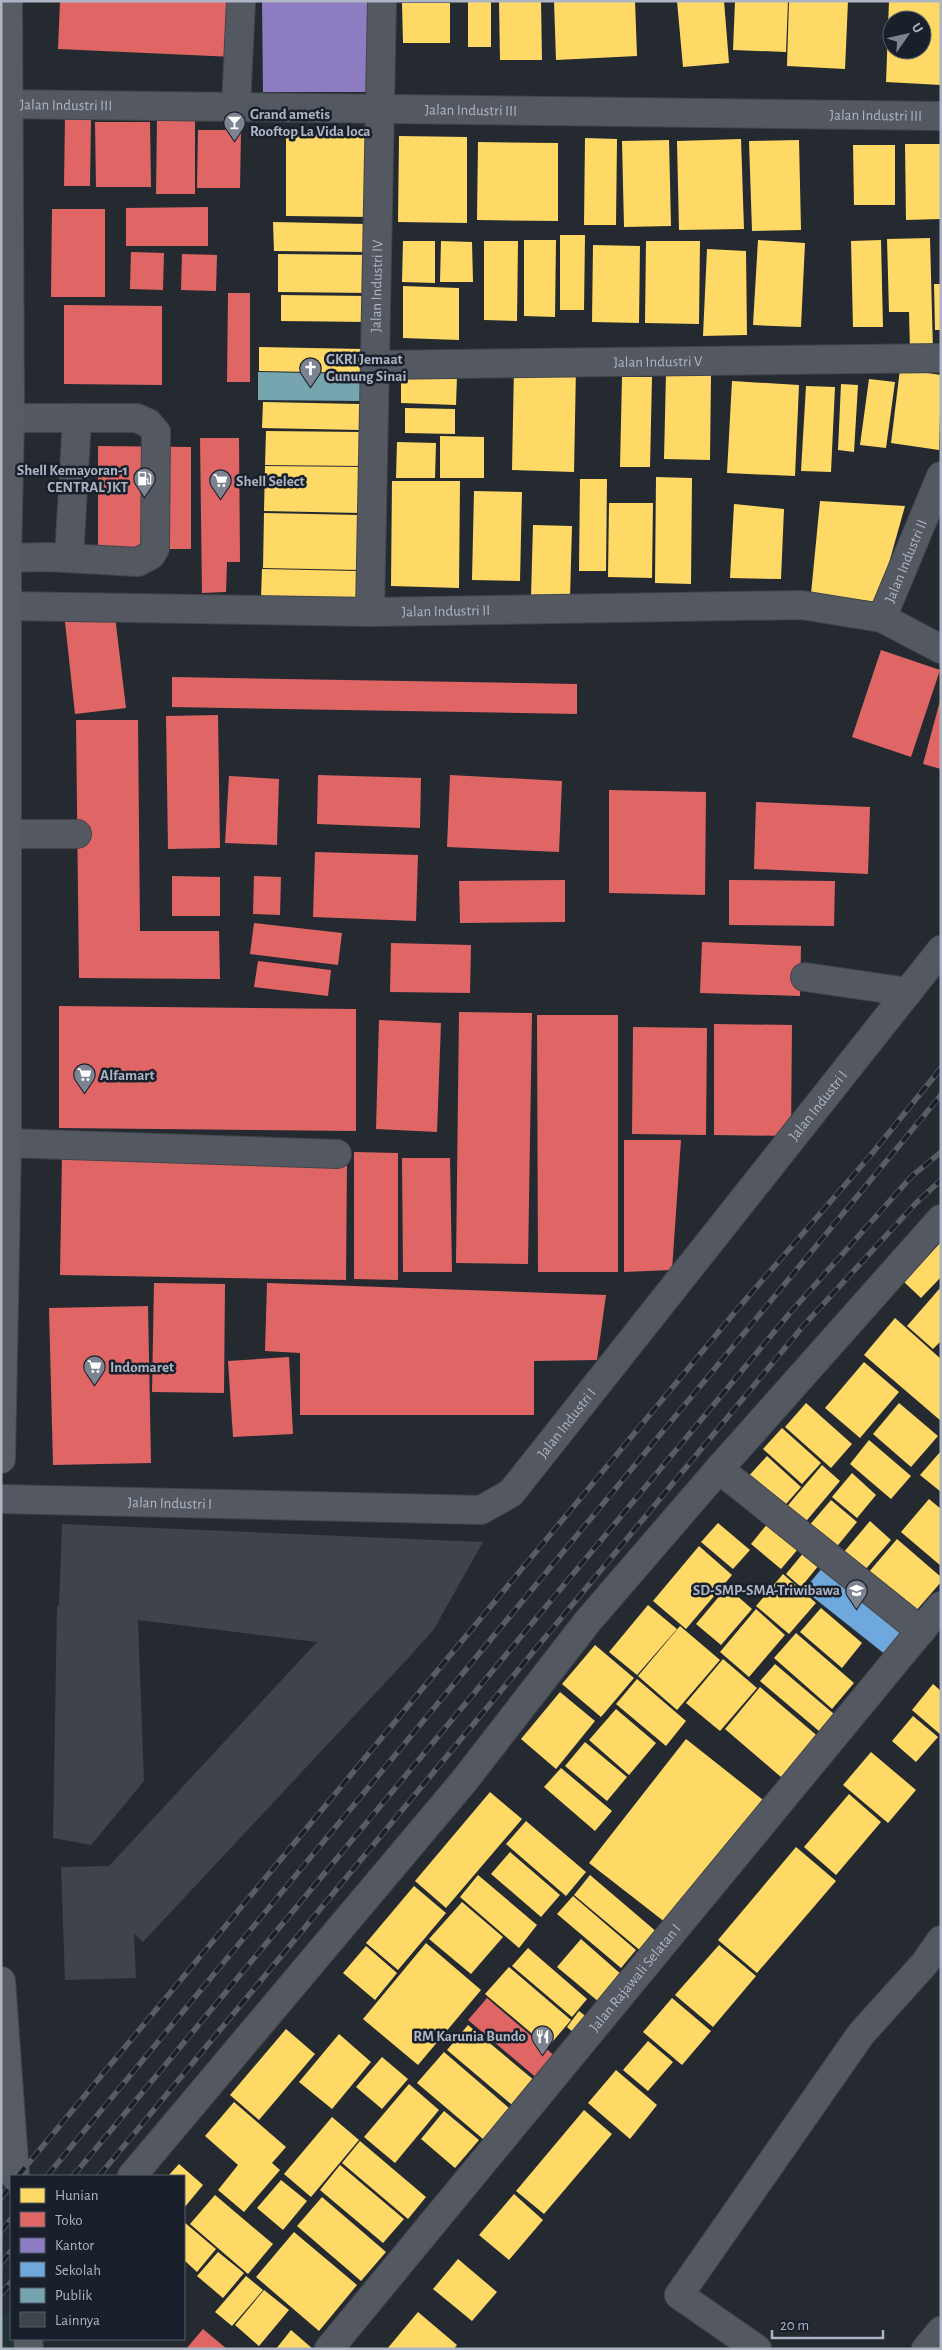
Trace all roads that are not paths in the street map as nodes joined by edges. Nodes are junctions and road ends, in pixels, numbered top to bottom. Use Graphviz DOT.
graph roads {
  1 [pos="8,1"];
  2 [pos="241,1"];
  3 [pos="382,1"];
  4 [pos="5,104"];
  5 [pos="236,108"];
  6 [pos="380,110"];
  7 [pos="941,116"];
  8 [pos="941,358"];
  9 [pos="376,365"];
  10 [pos="10,418"];
  11 [pos="77,419"];
  12 [pos="941,476"];
  13 [pos="7,558"];
  14 [pos="69,558"];
  15 [pos="7,606"];
  16 [pos="370,612"];
  17 [pos="882,618"];
  18 [pos="941,649"];
  19 [pos="6,834"];
  20 [pos="77,834"];
  21 [pos="941,950"];
  22 [pos="805,977"];
  23 [pos="908,992"];
  24 [pos="7,1143"];
  25 [pos="337,1154"];
  26 [pos="941,1219"];
  27 [pos="4,1255"];
  28 [pos="1,1459"];
  29 [pos="719,1469"];
  30 [pos="1,1499"];
  31 [pos="941,1606"];
  32 [pos="921,1630"];
  33 [pos="941,1940"];
  34 [pos="1,1981"];
  35 [pos="15,2175"];
  36 [pos="133,2175"];
  37 [pos="941,2331"];
  38 [pos="329,2349"];
  39 [pos="757,2349"];
  40 [pos="926,2349"];
  1 -- 4 [label="main road"];
  2 -- 5 [label="street"];
  3 -- 6 [label="street, Jalan Industri IV"];
  4 -- 5 [label="street, Jalan Industri III"];
  4 -- 10 [label="main road"];
  5 -- 6 [label="street, Jalan Industri III"];
  6 -- 7 [label="street, Jalan Industri III"];
  6 -- 9 [label="street, Jalan Industri IV"];
  8 -- 9 [label="street, Jalan Industri V"];
  9 -- 16 [label="street, Jalan Industri IV"];
  10 -- 11 [label="street"];
  10 -- 13 [label="main road"];
  11 -- 14 [label="street"];
  11 -- 14 [label="street"];
  12 -- 17 [label="street, Jalan Industri II"];
  13 -- 14 [label="street"];
  13 -- 15 [label="main road"];
  15 -- 16 [label="street, Jalan Industri II"];
  15 -- 19 [label="main road"];
  16 -- 17 [label="street, Jalan Industri II"];
  17 -- 18 [label="street, Jalan Industri II"];
  19 -- 20 [label="street"];
  19 -- 24 [label="main road"];
  21 -- 23 [label="street, Jalan Industri I"];
  22 -- 23 [label="street"];
  23 -- 30 [label="street, Jalan Industri I"];
  24 -- 25 [label="street"];
  24 -- 27 [label="main road"];
  26 -- 29 [label="street"];
  27 -- 28 [label="main road"];
  29 -- 32 [label="street"];
  29 -- 36 [label="street"];
  31 -- 32 [label="street, Jalan Rajawali Selatan I"];
  32 -- 38 [label="street, Jalan Rajawali Selatan I"];
  33 -- 39 [label="street"];
  34 -- 35 [label="main road"];
  37 -- 40 [label="street"];
}
